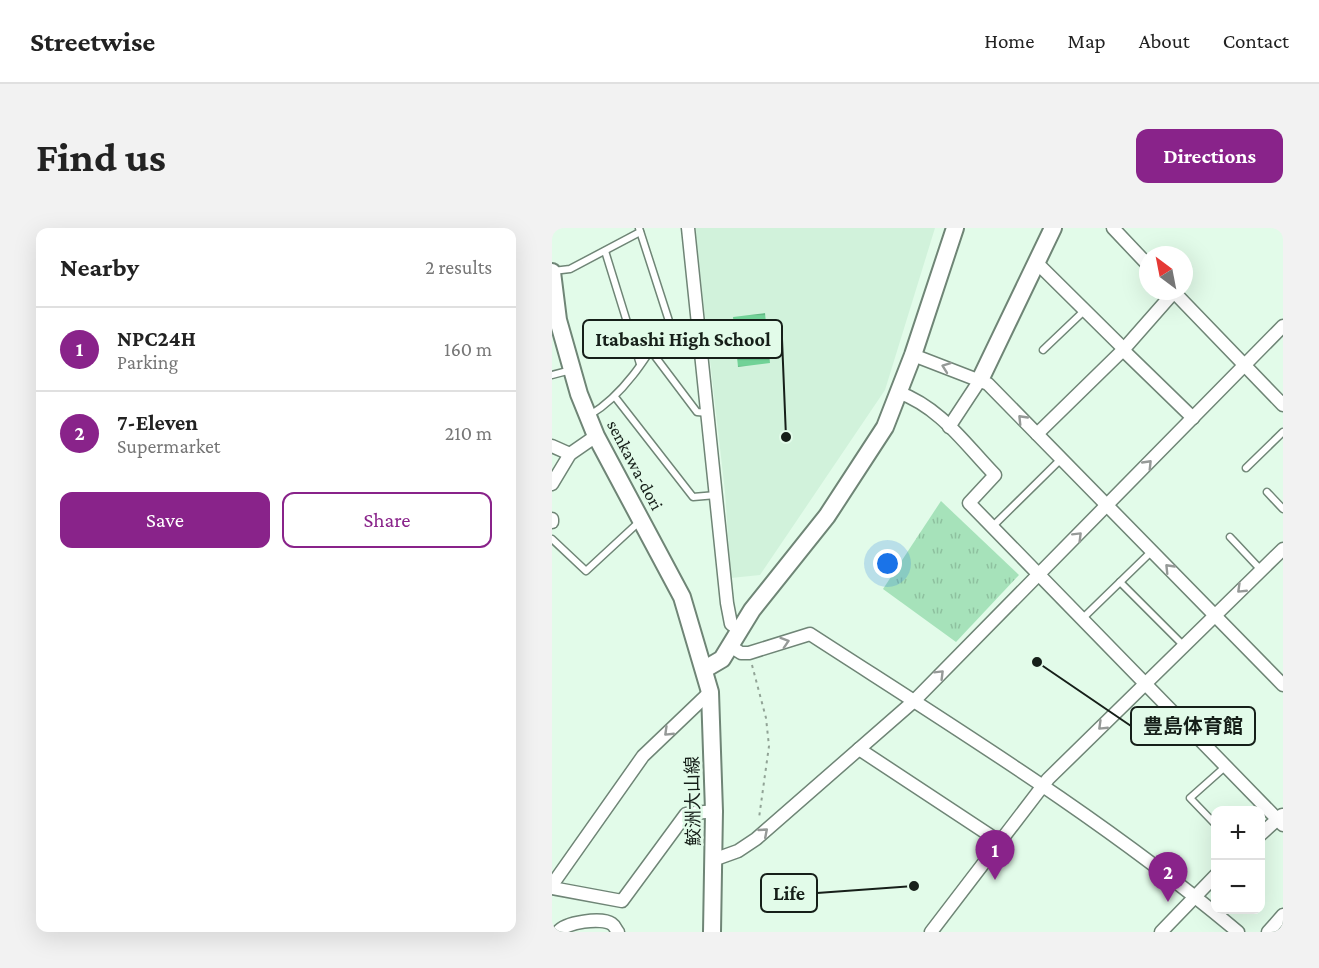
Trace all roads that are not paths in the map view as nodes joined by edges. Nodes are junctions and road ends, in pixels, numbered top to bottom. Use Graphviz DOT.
graph roads {
  1 [pos="688,228"];
  2 [pos="955,228"];
  3 [pos="1053,228"];
  4 [pos="1114,228"];
  5 [pos="640,230"];
  6 [pos="605,251"];
  7 [pos="1139,255"];
  8 [pos="1036,262"];
  9 [pos="552,272"];
  10 [pos="1167,300"];
  11 [pos="1182,300"];
  12 [pos="1085,310"];
  13 [pos="1283,326"];
  14 [pos="1123,349"];
  15 [pos="1043,350"];
  16 [pos="651,351"];
  17 [pos="913,355"];
  18 [pos="640,364"];
  19 [pos="1244,365"];
  20 [pos="571,370"];
  21 [pos="552,375"];
  22 [pos="980,380"];
  23 [pos="898,392"];
  24 [pos="615,397"];
  25 [pos="1283,405"];
  26 [pos="708,413"];
  27 [pos="587,417"];
  28 [pos="1193,418"];
  29 [pos="949,427"];
  30 [pos="1283,432"];
  31 [pos="1037,434"];
  32 [pos="596,436"];
  33 [pos="552,446"];
  34 [pos="570,454"];
  35 [pos="1061,459"];
  36 [pos="1246,468"];
  37 [pos="552,484"];
  38 [pos="1267,492"];
  39 [pos="717,495"];
  40 [pos="1107,506"];
  41 [pos="1283,509"];
  42 [pos="642,519"];
  43 [pos="992,527"];
  44 [pos="1230,537"];
  45 [pos="552,539"];
  46 [pos="1283,549"];
  47 [pos="1152,551"];
  48 [pos="1261,570"];
  49 [pos="1040,574"];
  50 [pos="1120,582"];
  51 [pos="1214,615"];
  52 [pos="1083,618"];
  53 [pos="740,630"];
  54 [pos="730,646"];
  55 [pos="1184,646"];
  56 [pos="705,669"];
  57 [pos="1146,683"];
  58 [pos="1283,685"];
  59 [pos="710,692"];
  60 [pos="914,701"];
  61 [pos="859,749"];
  62 [pos="1226,766"];
  63 [pos="1042,787"];
  64 [pos="714,811"];
  65 [pos="1281,819"];
  66 [pos="1211,821"];
  67 [pos="1265,831"];
  68 [pos="1000,842"];
  69 [pos="713,860"];
  70 [pos="1211,879"];
  71 [pos="552,887"];
  72 [pos="1194,895"];
  73 [pos="1283,915"];
  74 [pos="558,932"];
  75 [pos="618,932"];
  76 [pos="712,932"];
  77 [pos="931,932"];
  78 [pos="1161,932"];
  79 [pos="1238,932"];
  80 [pos="1268,932"];
  1 -- 26 [label="street"];
  2 -- 17 [label="main road"];
  3 -- 8 [label="main road"];
  4 -- 7 [label="street"];
  5 -- 6 [label="lane"];
  5 -- 16 [label="lane"];
  6 -- 9 [label="lane"];
  6 -- 18 [label="lane"];
  8 -- 12 [label="street"];
  8 -- 22 [label="main road"];
  9 -- 20 [label="main road, senkawa-dori"];
  10 -- 14 [label="street"];
  11 -- 19 [label="street"];
  12 -- 14 [label="street"];
  12 -- 15 [label="lane"];
  13 -- 19 [label="street"];
  14 -- 28 [label="street"];
  14 -- 31 [label="street"];
  16 -- 18 [label="lane"];
  16 -- 26 [label="lane"];
  22 -- 17 [label="street, one-way"];
  17 -- 23 [label="main road"];
  18 -- 24 [label="lane"];
  19 -- 25 [label="street"];
  19 -- 28 [label="street"];
  20 -- 21 [label="lane"];
  20 -- 27 [label="main road, senkawa-dori"];
  22 -- 29 [label="street"];
  31 -- 22 [label="street, one-way"];
  23 -- 29 [label="street"];
  23 -- 53 [label="main road"];
  24 -- 27 [label="lane"];
  24 -- 39 [label="lane"];
  26 -- 39 [label="street"];
  27 -- 32 [label="main road, senkawa-dori"];
  40 -- 28 [label="street, one-way"];
  29 -- 43 [label="street"];
  30 -- 36 [label="lane"];
  31 -- 35 [label="street"];
  32 -- 34 [label="street"];
  32 -- 42 [label="main road, senkawa-dori"];
  33 -- 34 [label="street"];
  34 -- 37 [label="street"];
  35 -- 40 [label="street"];
  35 -- 43 [label="lane"];
  38 -- 41 [label="lane"];
  39 -- 53 [label="street"];
  40 -- 47 [label="street"];
  49 -- 40 [label="street, one-way"];
  42 -- 45 [label="lane"];
  42 -- 56 [label="main road, senkawa-dori"];
  43 -- 49 [label="street"];
  44 -- 48 [label="lane"];
  46 -- 48 [label="street"];
  47 -- 50 [label="lane"];
  51 -- 47 [label="street, one-way"];
  48 -- 51 [label="street, one-way"];
  49 -- 52 [label="street"];
  60 -- 49 [label="street, one-way"];
  50 -- 52 [label="lane"];
  50 -- 55 [label="lane"];
  51 -- 55 [label="street"];
  51 -- 58 [label="street"];
  52 -- 57 [label="street"];
  53 -- 54 [label="main road"];
  54 -- 56 [label="main road"];
  54 -- 60 [label="street, one-way"];
  55 -- 57 [label="street"];
  56 -- 59 [label="main road, 鮫洲大山線"];
  57 -- 62 [label="street"];
  57 -- 63 [label="street, one-way"];
  59 -- 64 [label="main road, 鮫洲大山線"];
  59 -- 71 [label="street, one-way"];
  60 -- 61 [label="street"];
  60 -- 63 [label="street"];
  61 -- 68 [label="street"];
  69 -- 61 [label="street, one-way"];
  62 -- 65 [label="street"];
  62 -- 66 [label="lane"];
  63 -- 68 [label="street"];
  63 -- 72 [label="street"];
  64 -- 69 [label="main road, 鮫洲大山線"];
  64 -- 71 [label="street"];
  65 -- 67 [label="street"];
  68 -- 77 [label="street"];
  69 -- 76 [label="main road, 鮫洲大山線"];
  70 -- 72 [label="street"];
  72 -- 78 [label="street"];
  72 -- 79 [label="street"];
  73 -- 80 [label="street"];
  74 -- 75 [label="street"];
}
